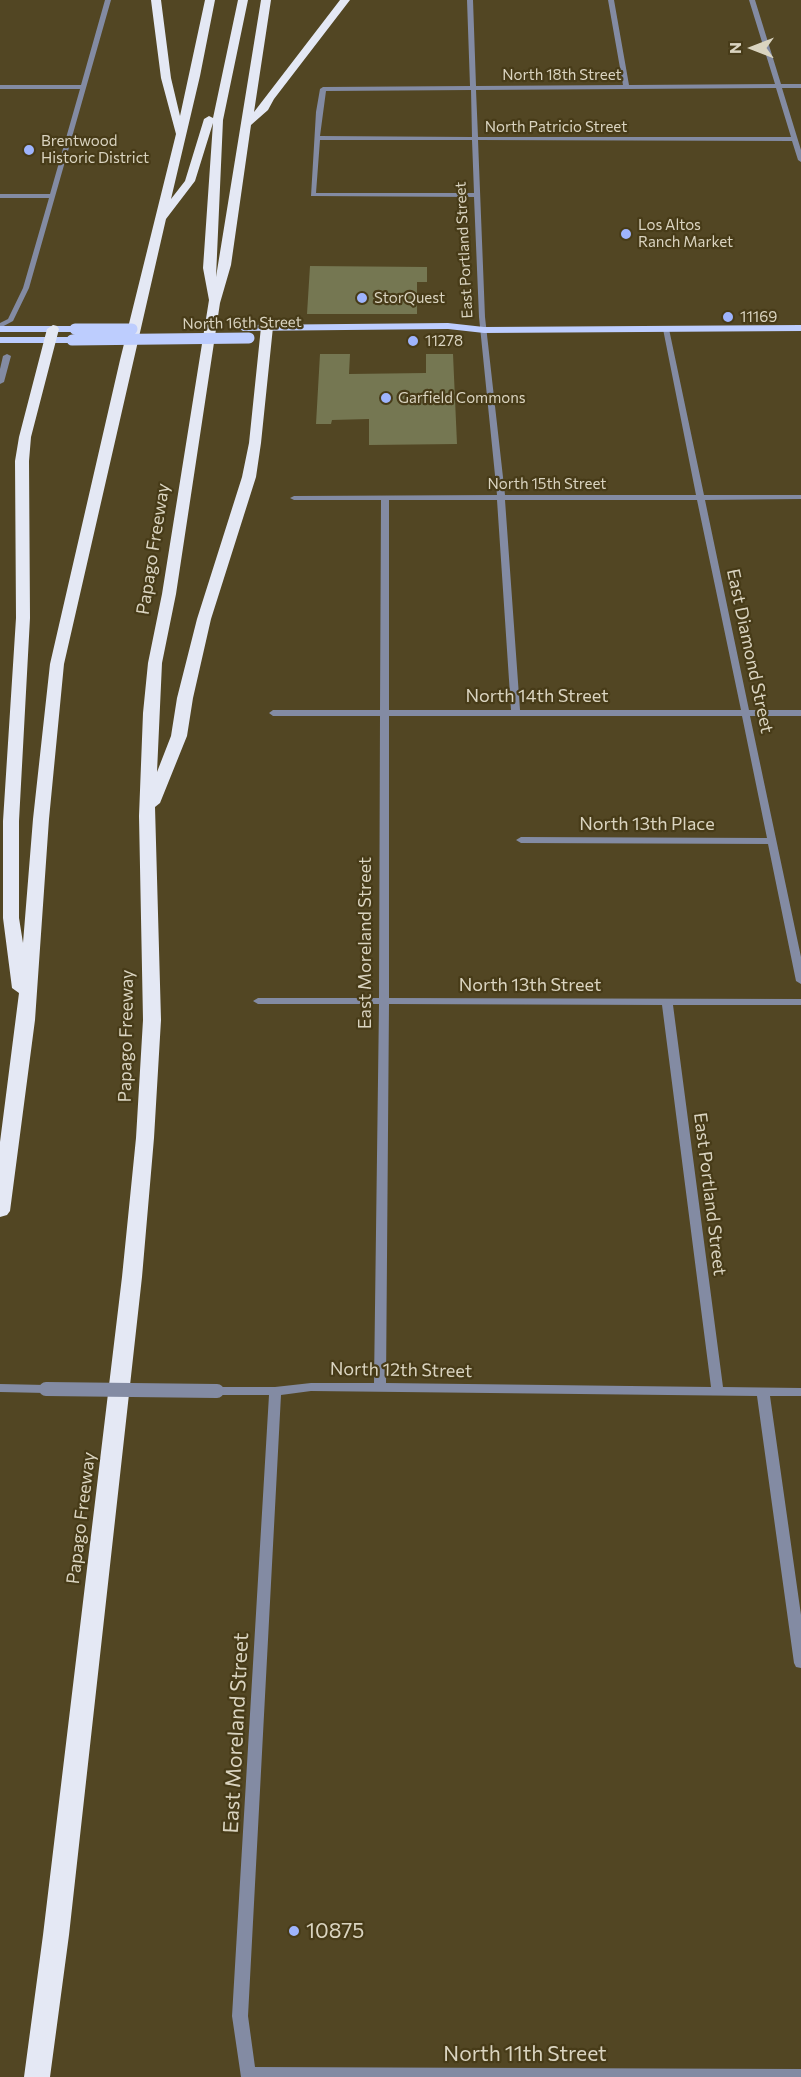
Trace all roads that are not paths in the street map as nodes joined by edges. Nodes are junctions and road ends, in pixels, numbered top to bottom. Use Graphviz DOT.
graph roads {
  1 [pos="108,0"];
  2 [pos="210,0"];
  3 [pos="234,0"];
  4 [pos="243,0"];
  5 [pos="266,0"];
  6 [pos="333,0"];
  7 [pos="345,0"];
  8 [pos="470,0"];
  9 [pos="611,0"];
  10 [pos="752,0"];
  11 [pos="155,3"];
  12 [pos="312,43"];
  13 [pos="224,72"];
  14 [pos="778,86"];
  15 [pos="801,86"];
  16 [pos="0,87"];
  17 [pos="84,87"];
  18 [pos="473,87"];
  19 [pos="626,87"];
  20 [pos="245,126"];
  21 [pos="180,134"];
  22 [pos="317,138"];
  23 [pos="476,138"];
  24 [pos="794,139"];
  25 [pos="801,160"];
  26 [pos="477,195"];
  27 [pos="0,196"];
  28 [pos="52,196"];
  29 [pos="159,222"];
  30 [pos="214,303"];
  31 [pos="0,327"];
  32 [pos="801,328"];
  33 [pos="666,329"];
  34 [pos="484,330"];
  35 [pos="267,332"];
  36 [pos="51,334"];
  37 [pos="74,334"];
  38 [pos="0,340"];
  39 [pos="7,357"];
  40 [pos="0,382"];
  41 [pos="501,497"];
  42 [pos="701,497"];
  43 [pos="801,497"];
  44 [pos="294,498"];
  45 [pos="385,498"];
  46 [pos="746,712"];
  47 [pos="273,713"];
  48 [pos="385,713"];
  49 [pos="516,713"];
  50 [pos="801,713"];
  51 [pos="147,816"];
  52 [pos="521,840"];
  53 [pos="773,841"];
  54 [pos="801,981"];
  55 [pos="258,1001"];
  56 [pos="384,1001"];
  57 [pos="667,1002"];
  58 [pos="801,1002"];
  59 [pos="26,1020"];
  60 [pos="0,1211"];
  61 [pos="0,1388"];
  62 [pos="380,1388"];
  63 [pos="275,1391"];
  64 [pos="718,1392"];
  65 [pos="763,1392"];
  66 [pos="801,1392"];
  67 [pos="801,1663"];
  68 [pos="249,2075"];
  69 [pos="801,2076"];
  70 [pos="37,2077"];
  1 -- 17 [label="street"];
  2 -- 21 [label="highway"];
  3 -- 13 [label="highway"];
  4 -- 13 [label="highway"];
  5 -- 20 [label="highway, Papago Freeway"];
  6 -- 12 [label="highway"];
  7 -- 12 [label="highway"];
  8 -- 18 [label="street, East Portland Street"];
  9 -- 19 [label="street"];
  10 -- 14 [label="street"];
  11 -- 21 [label="highway"];
  12 -- 20 [label="highway"];
  13 -- 29 [label="highway"];
  13 -- 30 [label="highway"];
  14 -- 15 [label="street, North 18th Street"];
  14 -- 19 [label="street, North 18th Street"];
  14 -- 24 [label="street"];
  16 -- 17 [label="street"];
  17 -- 28 [label="street"];
  18 -- 19 [label="street, North 18th Street"];
  18 -- 22 [label="street, North 18th Street"];
  18 -- 23 [label="street, East Portland Street"];
  20 -- 30 [label="highway, Papago Freeway"];
  21 -- 29 [label="highway"];
  22 -- 23 [label="street, North Patricio Street"];
  22 -- 26 [label="street"];
  23 -- 24 [label="street, North Patricio Street"];
  23 -- 26 [label="street, East Portland Street"];
  24 -- 25 [label="street"];
  26 -- 34 [label="street, East Portland Street"];
  27 -- 28 [label="street"];
  28 -- 31 [label="street"];
  29 -- 59 [label="highway"];
  30 -- 51 [label="highway, Papago Freeway"];
  31 -- 36 [label="main road, North 16th Street"];
  32 -- 33 [label="main road, North 16th Street"];
  33 -- 34 [label="main road, North 16th Street"];
  33 -- 42 [label="street, East Diamond Street"];
  34 -- 35 [label="main road, North 16th Street"];
  34 -- 41 [label="street, East Portland Street"];
  35 -- 37 [label="main road, North 16th Street, bridge"];
  35 -- 37 [label="main road, North 16th Street, bridge"];
  35 -- 51 [label="highway"];
  36 -- 37 [label="main road, North 16th Street"];
  36 -- 38 [label="main road, North 16th Street"];
  36 -- 59 [label="highway"];
  39 -- 40 [label="street"];
  41 -- 42 [label="street, North 15th Street"];
  41 -- 45 [label="street, North 15th Street"];
  41 -- 49 [label="street, East Portland Street"];
  42 -- 43 [label="street, North 15th Street"];
  42 -- 46 [label="street, East Diamond Street"];
  44 -- 45 [label="street, North 15th Street"];
  45 -- 48 [label="street, East Moreland Street"];
  46 -- 49 [label="street, North 14th Street"];
  46 -- 50 [label="street, North 14th Street"];
  46 -- 53 [label="street, East Diamond Street"];
  47 -- 48 [label="street, North 14th Street"];
  48 -- 49 [label="street, North 14th Street"];
  48 -- 56 [label="street, East Moreland Street"];
  51 -- 70 [label="highway, Papago Freeway"];
  52 -- 53 [label="street, North 13th Place"];
  53 -- 54 [label="street, East Diamond Street"];
  55 -- 56 [label="street, North 13th Street"];
  56 -- 57 [label="street, North 13th Street"];
  56 -- 62 [label="street, East Moreland Street"];
  57 -- 58 [label="street, North 13th Street"];
  57 -- 64 [label="street, East Portland Street"];
  59 -- 60 [label="highway"];
  61 -- 63 [label="street, North 12th Street, bridge"];
  62 -- 63 [label="street, North 12th Street"];
  62 -- 64 [label="street, North 12th Street"];
  63 -- 68 [label="street, East Moreland Street"];
  64 -- 65 [label="street, North 12th Street"];
  65 -- 66 [label="street, North 12th Street"];
  65 -- 67 [label="street"];
  68 -- 69 [label="street, North 11th Street"];
}
